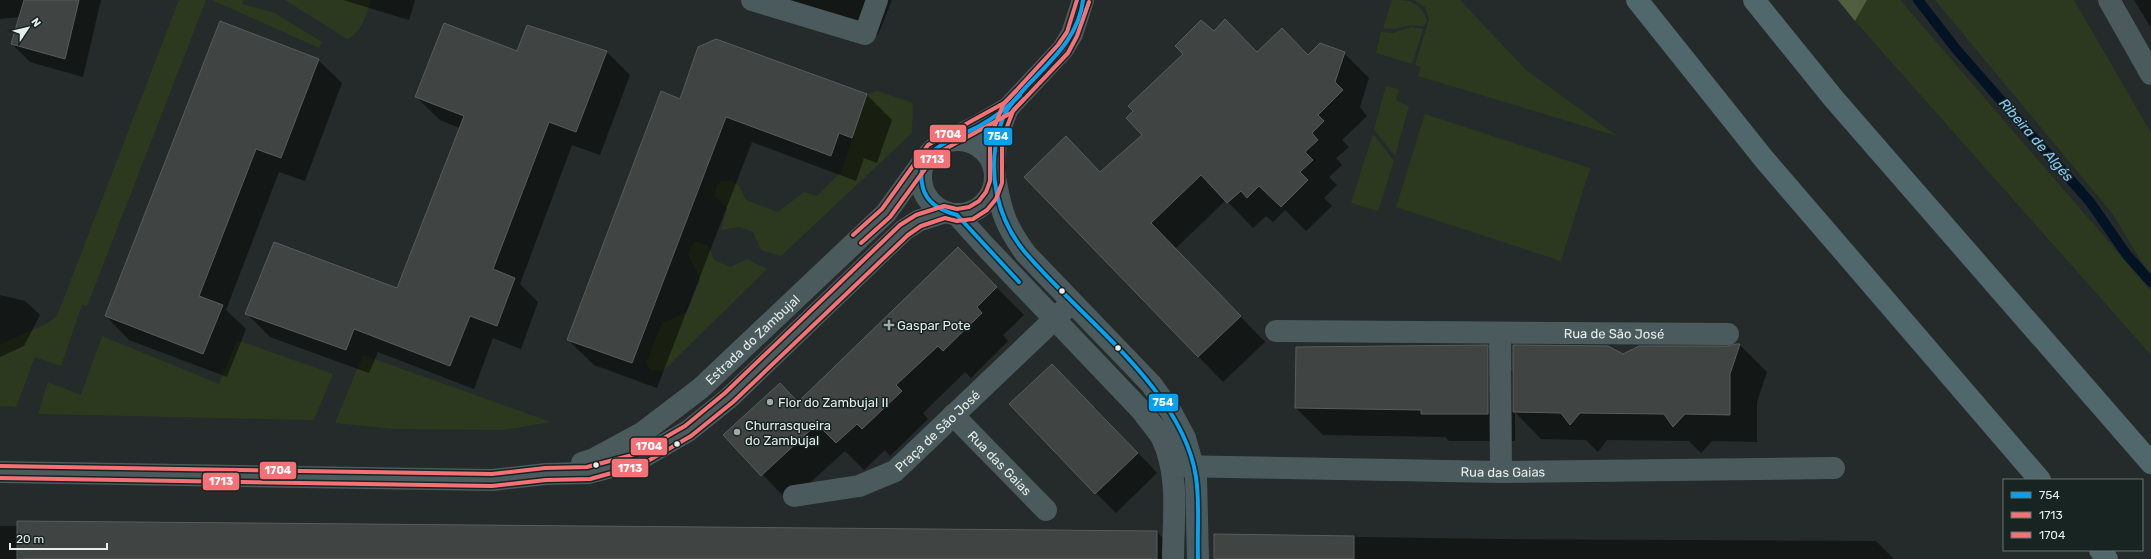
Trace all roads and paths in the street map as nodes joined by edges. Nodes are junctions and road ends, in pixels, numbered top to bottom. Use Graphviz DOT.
graph roads {
  1 [pos="752,0"];
  2 [pos="876,0"];
  3 [pos="1083,0"];
  4 [pos="1637,0"];
  5 [pos="1754,0"];
  6 [pos="2109,0"];
  7 [pos="2151,74"];
  8 [pos="1008,108"];
  9 [pos="943,142"];
  10 [pos="925,159"];
  11 [pos="995,175"];
  12 [pos="951,213"];
  13 [pos="1073,302"];
  14 [pos="1054,319"];
  15 [pos="1276,331"];
  16 [pos="1500,334"];
  17 [pos="1728,334"];
  18 [pos="954,415"];
  19 [pos="2151,463"];
  20 [pos="1172,466"];
  21 [pos="1193,466"];
  22 [pos="1834,468"];
  23 [pos="0,472"];
  24 [pos="1501,472"];
  25 [pos="546,474"];
  26 [pos="2039,479"];
  27 [pos="794,496"];
  28 [pos="1046,510"];
  29 [pos="2101,551"];
  30 [pos="1173,559"];
  31 [pos="1198,559"];
  32 [pos="2107,559"];
  1 -- 2 [label="street"];
  3 -- 8 [label="street"];
  4 -- 26 [label="highway"];
  5 -- 19 [label="highway"];
  6 -- 7 [label="street"];
  8 -- 9 [label="street"];
  8 -- 11 [label="street"];
  9 -- 10 [label="street"];
  9 -- 11 [label="street"];
  10 -- 12 [label="street"];
  10 -- 25 [label="street, Estrada do Zambujal"];
  11 -- 12 [label="street"];
  11 -- 13 [label="street"];
  12 -- 14 [label="street"];
  12 -- 25 [label="street, Estrada do Zambujal"];
  13 -- 14 [label="street, Praça de São José"];
  13 -- 21 [label="street"];
  14 -- 18 [label="street, Praça de São José"];
  14 -- 20 [label="street"];
  15 -- 16 [label="street, Rua de São José"];
  16 -- 17 [label="street, Rua de São José"];
  16 -- 24 [label="street"];
  18 -- 27 [label="street, Praça de São José"];
  18 -- 28 [label="street, Rua das Gaias"];
  20 -- 21 [label="street, Rua das Gaias"];
  20 -- 30 [label="street"];
  21 -- 24 [label="street, Rua das Gaias"];
  21 -- 31 [label="street"];
  22 -- 24 [label="street, Rua das Gaias"];
  23 -- 25 [label="street, Estrada do Zambujal"];
  29 -- 32 [label="highway"];
}
